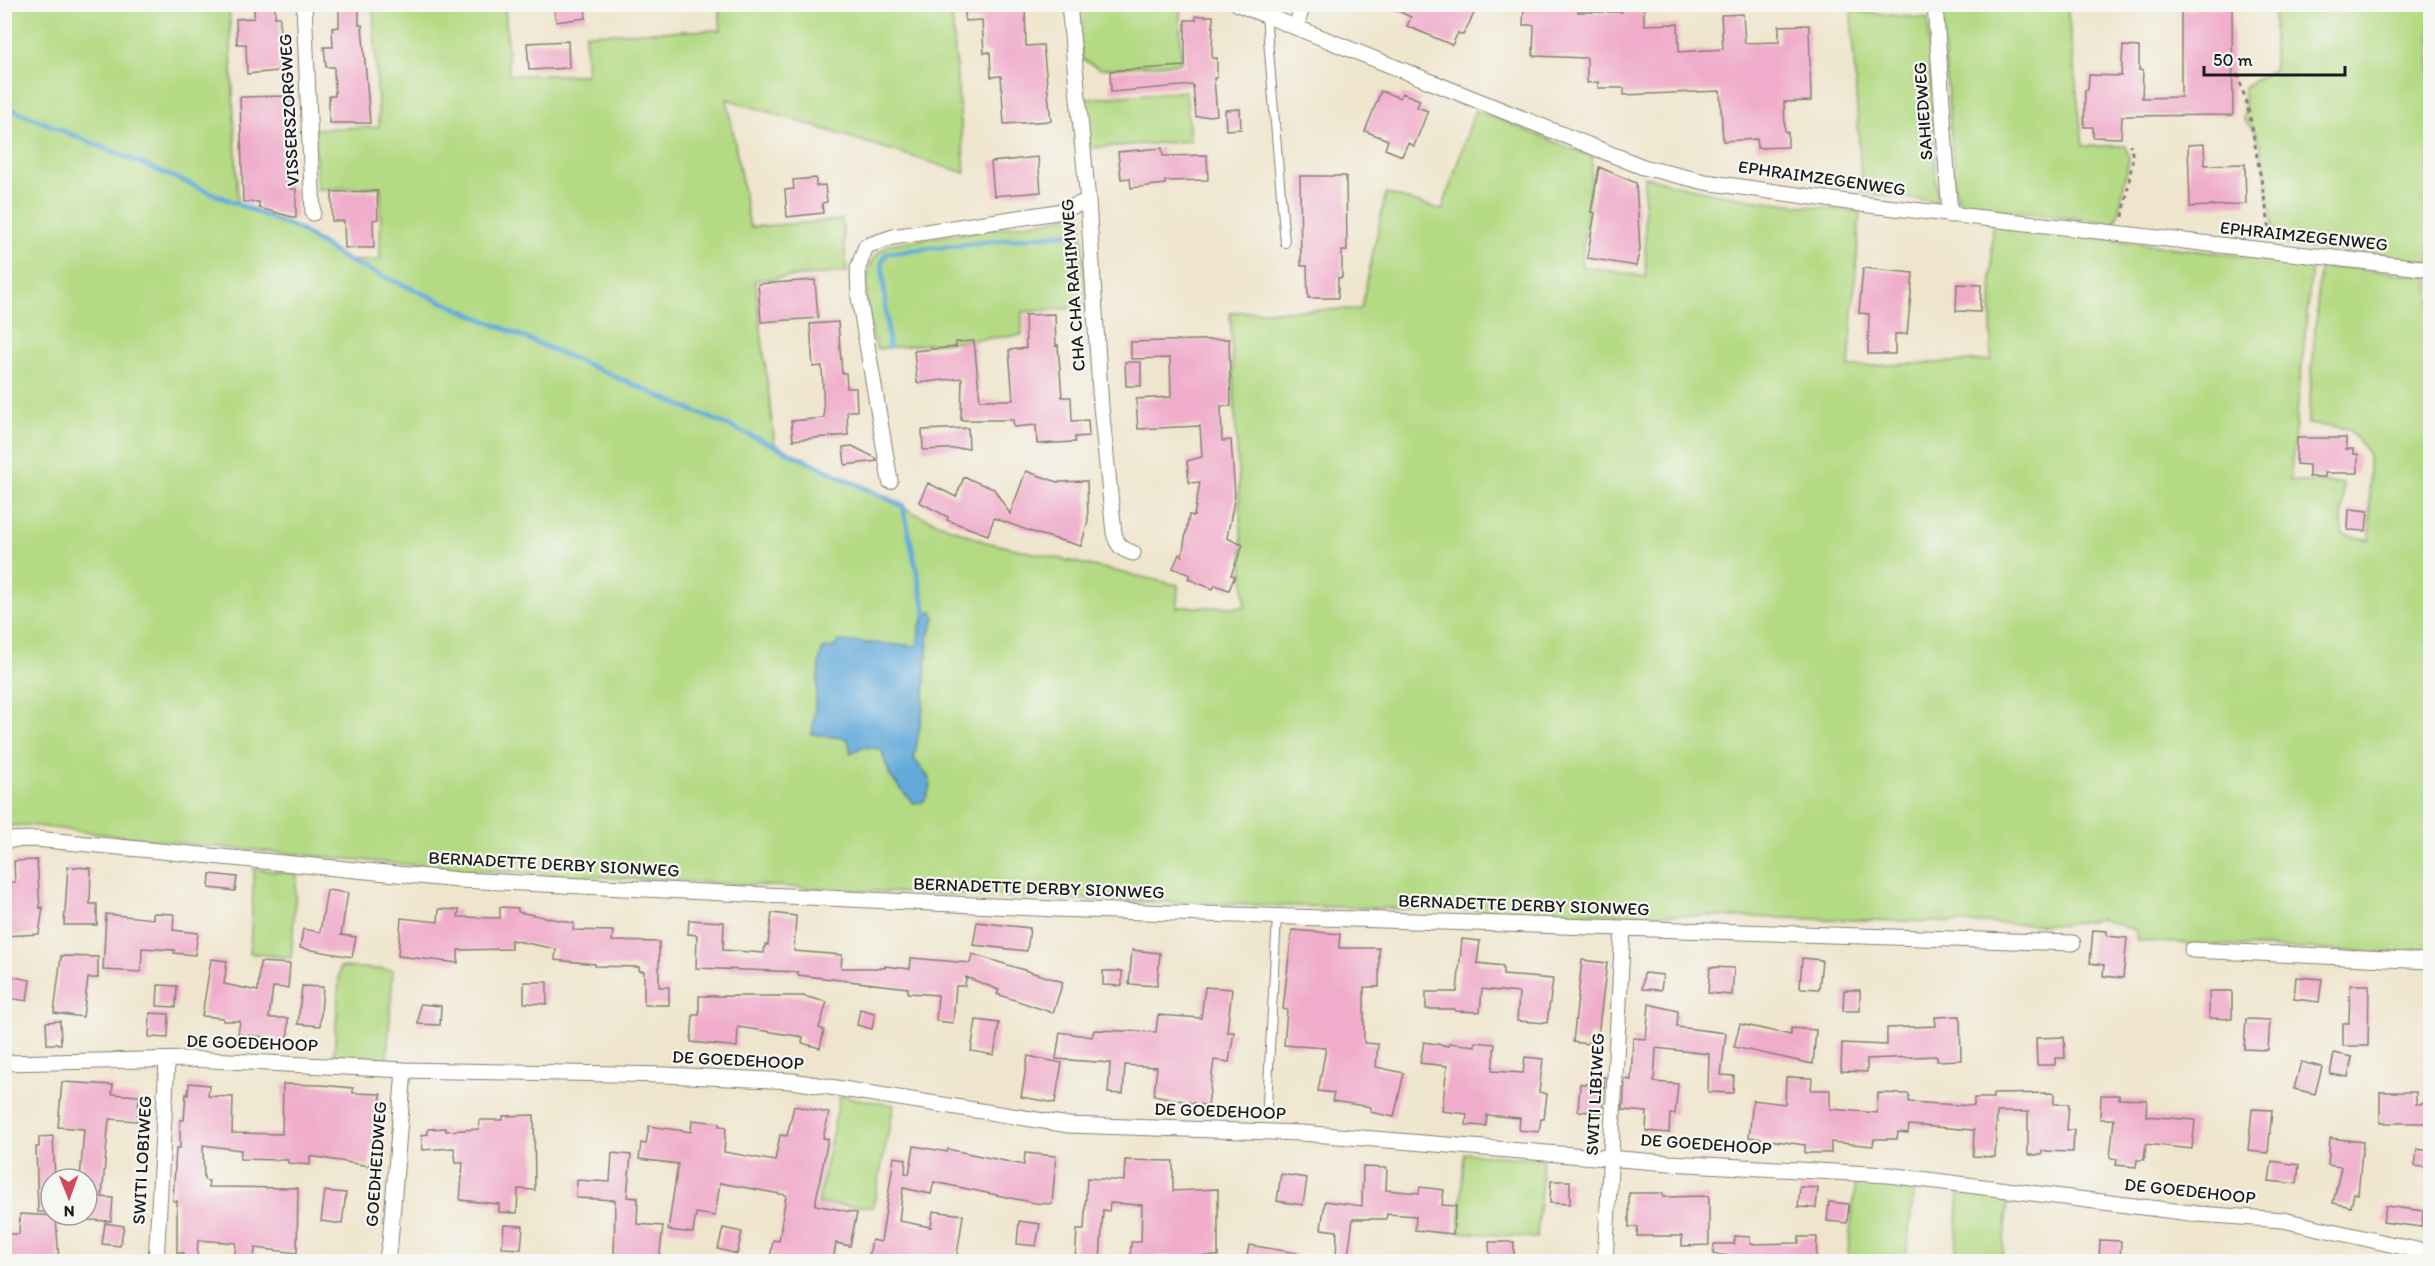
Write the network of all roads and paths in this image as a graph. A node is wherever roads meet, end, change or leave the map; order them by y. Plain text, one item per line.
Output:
1 (304, 4) edge
2 (1069, 4) edge
3 (1238, 4) edge
4 (1303, 4) edge
5 (1935, 4) edge
6 (1266, 15) junction
7 (1296, 27) junction
8 (2238, 74) dead end
9 (2130, 144) dead end
10 (1088, 201) junction
11 (313, 213) dead end
12 (1950, 214) junction
13 (2120, 234) junction
14 (1286, 243) dead end
15 (2274, 252) junction
16 (2430, 269) edge
17 (890, 481) dead end
18 (1133, 553) dead end
19 (4, 840) edge
20 (1277, 916) junction
21 (1623, 928) junction
22 (2073, 943) dead end
23 (2192, 950) dead end
24 (2430, 961) edge
25 (167, 1061) junction
26 (4, 1063) edge
27 (404, 1070) junction
28 (1267, 1105) dead end
29 (1611, 1157) junction
30 (2430, 1253) edge
31 (156, 1262) edge
32 (386, 1262) edge
33 (1605, 1262) edge

1 - 11 street, VISSERSZORGWEG
2 - 10 street, CHA CHA RAHIMWEG
3 - 6 street, EPHRAIMZEGENWEG
4 - 7 street
5 - 12 street, SAHIEDWEG
6 - 7 street, EPHRAIMZEGENWEG
6 - 14 lane
7 - 12 street, EPHRAIMZEGENWEG
8 - 15 path
9 - 13 path
10 - 17 street
10 - 18 street, CHA CHA RAHIMWEG
12 - 13 street, EPHRAIMZEGENWEG
13 - 15 street, EPHRAIMZEGENWEG
15 - 16 street, EPHRAIMZEGENWEG
19 - 20 street, BERNADETTE DERBY SIONWEG
20 - 21 street, BERNADETTE DERBY SIONWEG
20 - 28 lane
21 - 22 street, BERNADETTE DERBY SIONWEG
21 - 29 street, SWITI LIBIWEG
23 - 24 street
25 - 26 street, DE GOEDEHOOP
25 - 27 street, DE GOEDEHOOP
25 - 31 street, SWITI LOBIWEG
27 - 29 street, DE GOEDEHOOP
27 - 32 street, GOEDHEIDWEG
29 - 30 street, DE GOEDEHOOP
29 - 33 street, SWITI LIBIWEG

